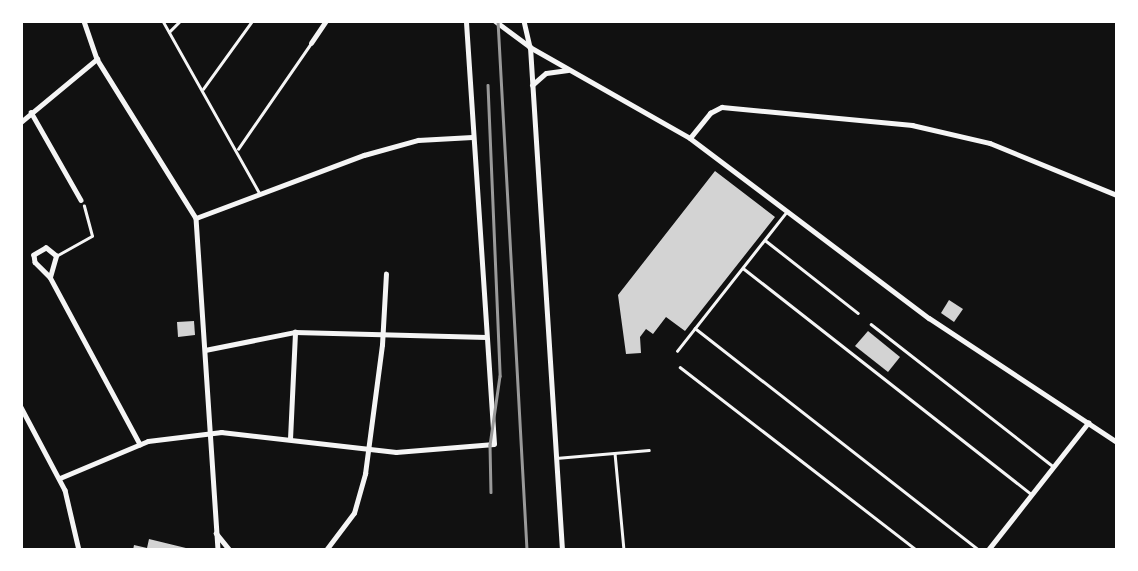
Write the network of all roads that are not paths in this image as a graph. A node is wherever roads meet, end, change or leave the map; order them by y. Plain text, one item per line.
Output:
1 (84, 21) edge
2 (163, 21) edge
3 (180, 21) edge
4 (252, 21) edge
5 (326, 21) edge
6 (466, 21) edge
7 (495, 21) edge
8 (524, 21) edge
9 (169, 32) junction
10 (311, 43) joint
11 (530, 47) junction
12 (97, 59) junction
13 (568, 70) junction
14 (530, 88) junction
15 (203, 90) junction
16 (31, 112) junction
17 (21, 122) edge
18 (472, 137) junction
19 (690, 138) junction
20 (238, 149) junction
21 (259, 192) junction
22 (1117, 195) edge
23 (81, 200) dead end
24 (84, 206) dead end
25 (787, 211) junction
26 (196, 218) junction
27 (765, 240) junction
28 (56, 256) junction
29 (743, 268) junction
30 (386, 274) dead end
31 (50, 277) junction
32 (858, 313) dead end
33 (872, 324) dead end
34 (695, 328) junction
35 (295, 332) junction
36 (383, 335) junction
37 (486, 337) junction
38 (205, 351) junction
39 (677, 351) dead end
40 (680, 368) dead end
41 (21, 407) edge
42 (1088, 423) junction
43 (210, 433) junction
44 (290, 439) junction
45 (1117, 443) edge
46 (140, 444) junction
47 (368, 449) junction
48 (649, 450) dead end
49 (615, 453) junction
50 (556, 458) junction
51 (1053, 467) junction
52 (60, 478) junction
53 (1031, 494) junction
54 (216, 533) junction
55 (79, 550) edge
56 (218, 550) edge
57 (230, 550) edge
58 (326, 550) edge
59 (562, 550) edge
60 (624, 550) edge
61 (917, 550) edge
62 (979, 550) edge
63 (988, 550) edge

1 - 12 street
2 - 9 lane
3 - 9 lane
4 - 15 lane
5 - 10 street
6 - 18 street
7 - 11 street
8 - 11 street
9 - 15 lane
10 - 20 lane
11 - 13 street
11 - 14 street
12 - 16 street
12 - 26 street
13 - 14 street
13 - 19 street
14 - 50 street
15 - 20 lane
16 - 17 street
16 - 23 street
18 - 21 street
18 - 37 street
19 - 22 street
19 - 25 street
20 - 21 lane
21 - 26 street
24 - 28 lane
25 - 27 lane
25 - 42 street
26 - 38 street
27 - 29 lane
27 - 32 lane
28 - 31 street
28 - 31 street
29 - 34 lane
29 - 53 lane
30 - 36 street
31 - 46 street
33 - 51 lane
34 - 39 lane
34 - 62 lane
35 - 36 street
35 - 38 street
35 - 44 street
36 - 37 street
36 - 47 street
37 - 47 street
38 - 43 street
40 - 61 lane
41 - 52 street
42 - 45 street
42 - 51 street
43 - 44 street
43 - 46 street
43 - 54 street
44 - 47 street
46 - 52 street
47 - 58 street
48 - 49 lane
49 - 50 lane
49 - 60 lane
50 - 59 street
51 - 53 street
52 - 55 street
53 - 63 street
54 - 56 street
54 - 57 street

